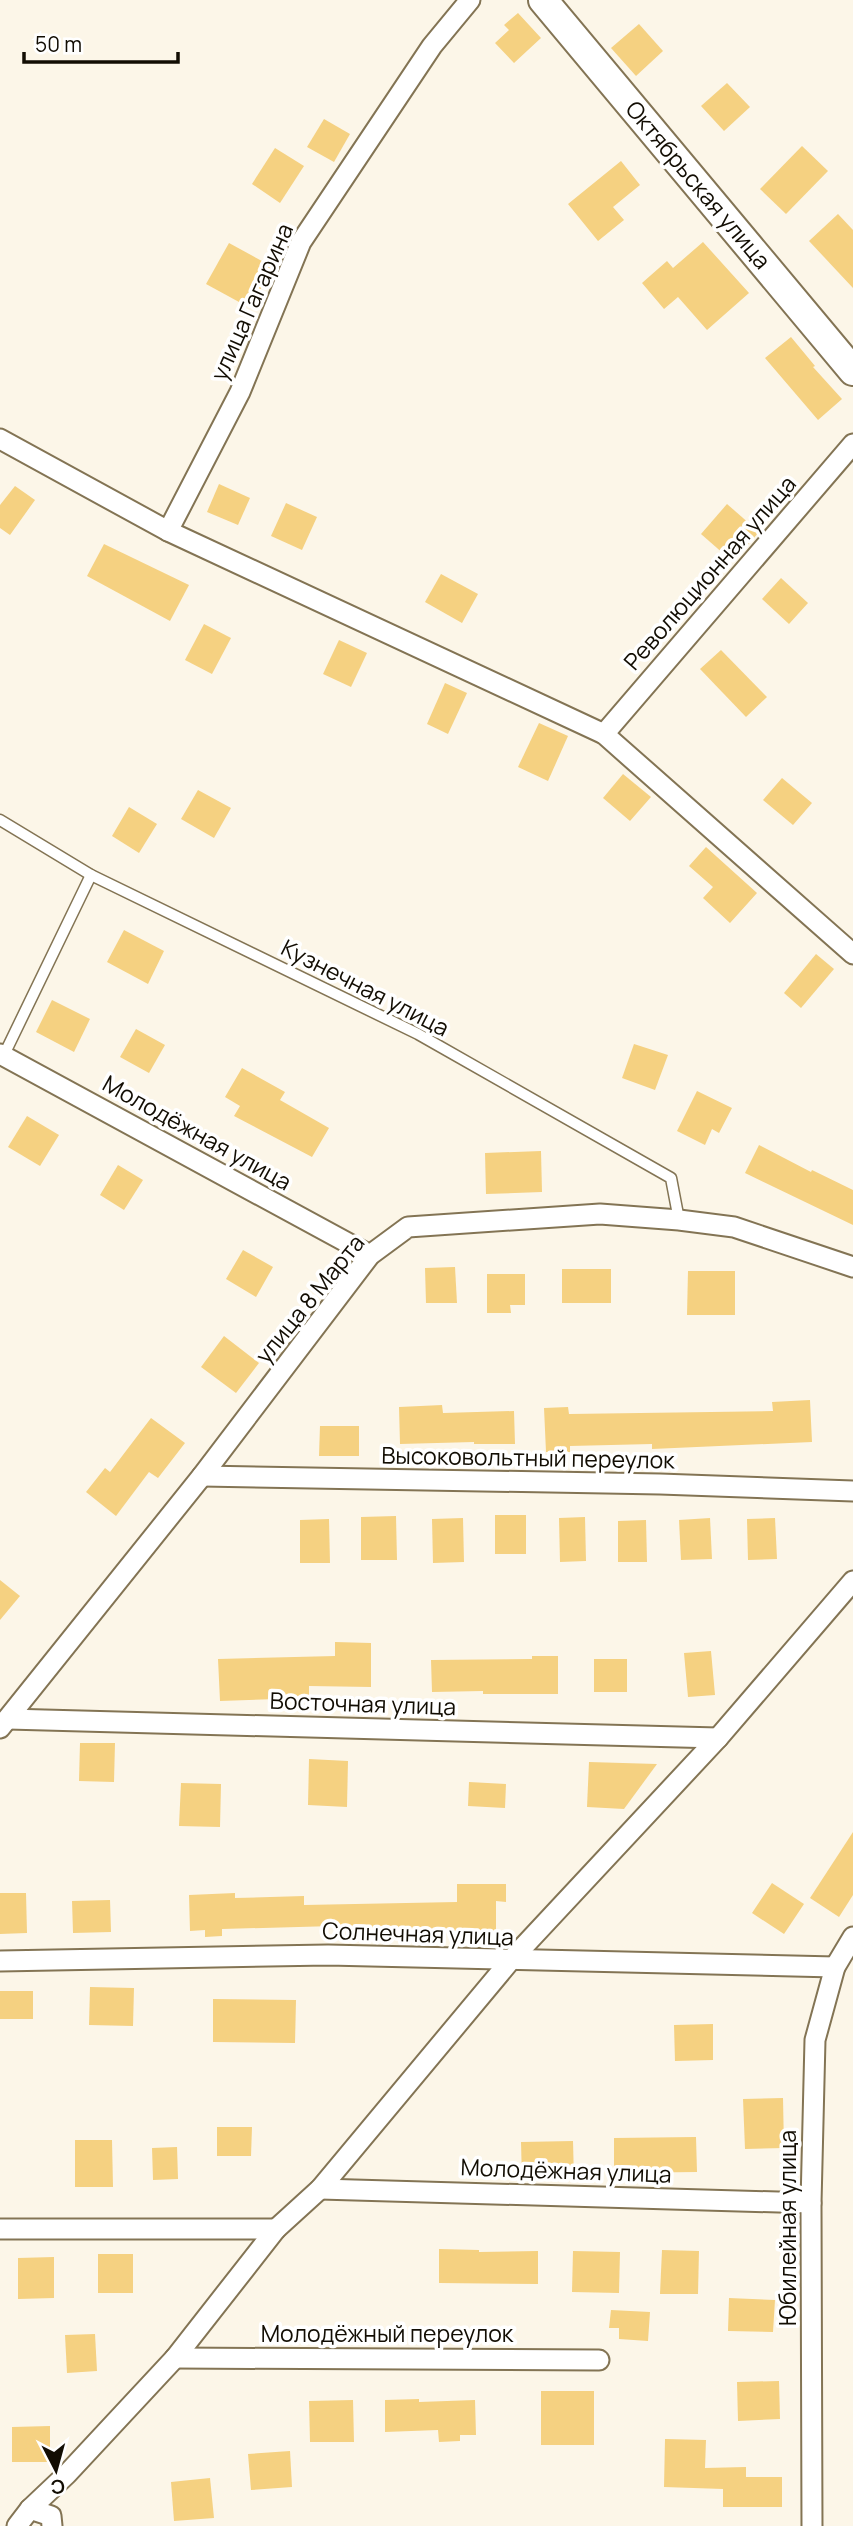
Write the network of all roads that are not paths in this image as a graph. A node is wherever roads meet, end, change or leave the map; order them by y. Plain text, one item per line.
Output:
1 (470, 0) edge
2 (543, 0) edge
3 (853, 371) edge
4 (0, 439) edge
5 (853, 444) edge
6 (168, 531) junction
7 (604, 734) junction
8 (0, 820) edge
9 (91, 876) junction
10 (853, 954) edge
11 (1, 1057) edge
12 (680, 1220) junction
13 (370, 1255) junction
14 (853, 1267) edge
15 (202, 1476) junction
16 (853, 1491) edge
17 (853, 1581) edge
18 (3, 1720) edge
19 (718, 1738) junction
20 (853, 1937) edge
21 (0, 1961) edge
22 (510, 1961) junction
23 (835, 1967) junction
24 (320, 2189) junction
25 (811, 2203) junction
26 (0, 2229) edge
27 (276, 2229) junction
28 (175, 2358) junction
29 (599, 2360) dead end
30 (30, 2509) junction
31 (17, 2526) edge
32 (52, 2526) edge
33 (812, 2526) edge

1 - 6 street, улица Гагарина
2 - 3 street, Октябрьская улица
4 - 6 street
5 - 7 street, Революционная улица
6 - 7 street
7 - 10 street
8 - 9 lane, Кузнечная улица
9 - 11 lane
9 - 12 lane, Кузнечная улица
11 - 13 street, Молодёжная улица
12 - 13 street, улица 8 Марта
12 - 14 street, улица 8 Марта
13 - 15 street, улица 8 Марта
15 - 16 street, Высоковольтный переулок
15 - 18 street, улица 8 Марта
17 - 19 street
18 - 19 street, Восточная улица
19 - 22 street
20 - 23 street, Юбилейная улица
21 - 22 street, Солнечная улица
22 - 23 street, Солнечная улица
22 - 24 street
23 - 25 street, Юбилейная улица
24 - 25 street, Молодёжная улица
24 - 27 street
25 - 33 street, Юбилейная улица
26 - 27 street
27 - 28 street
28 - 29 street, Молодёжный переулок
28 - 30 street
30 - 31 street
30 - 32 street

